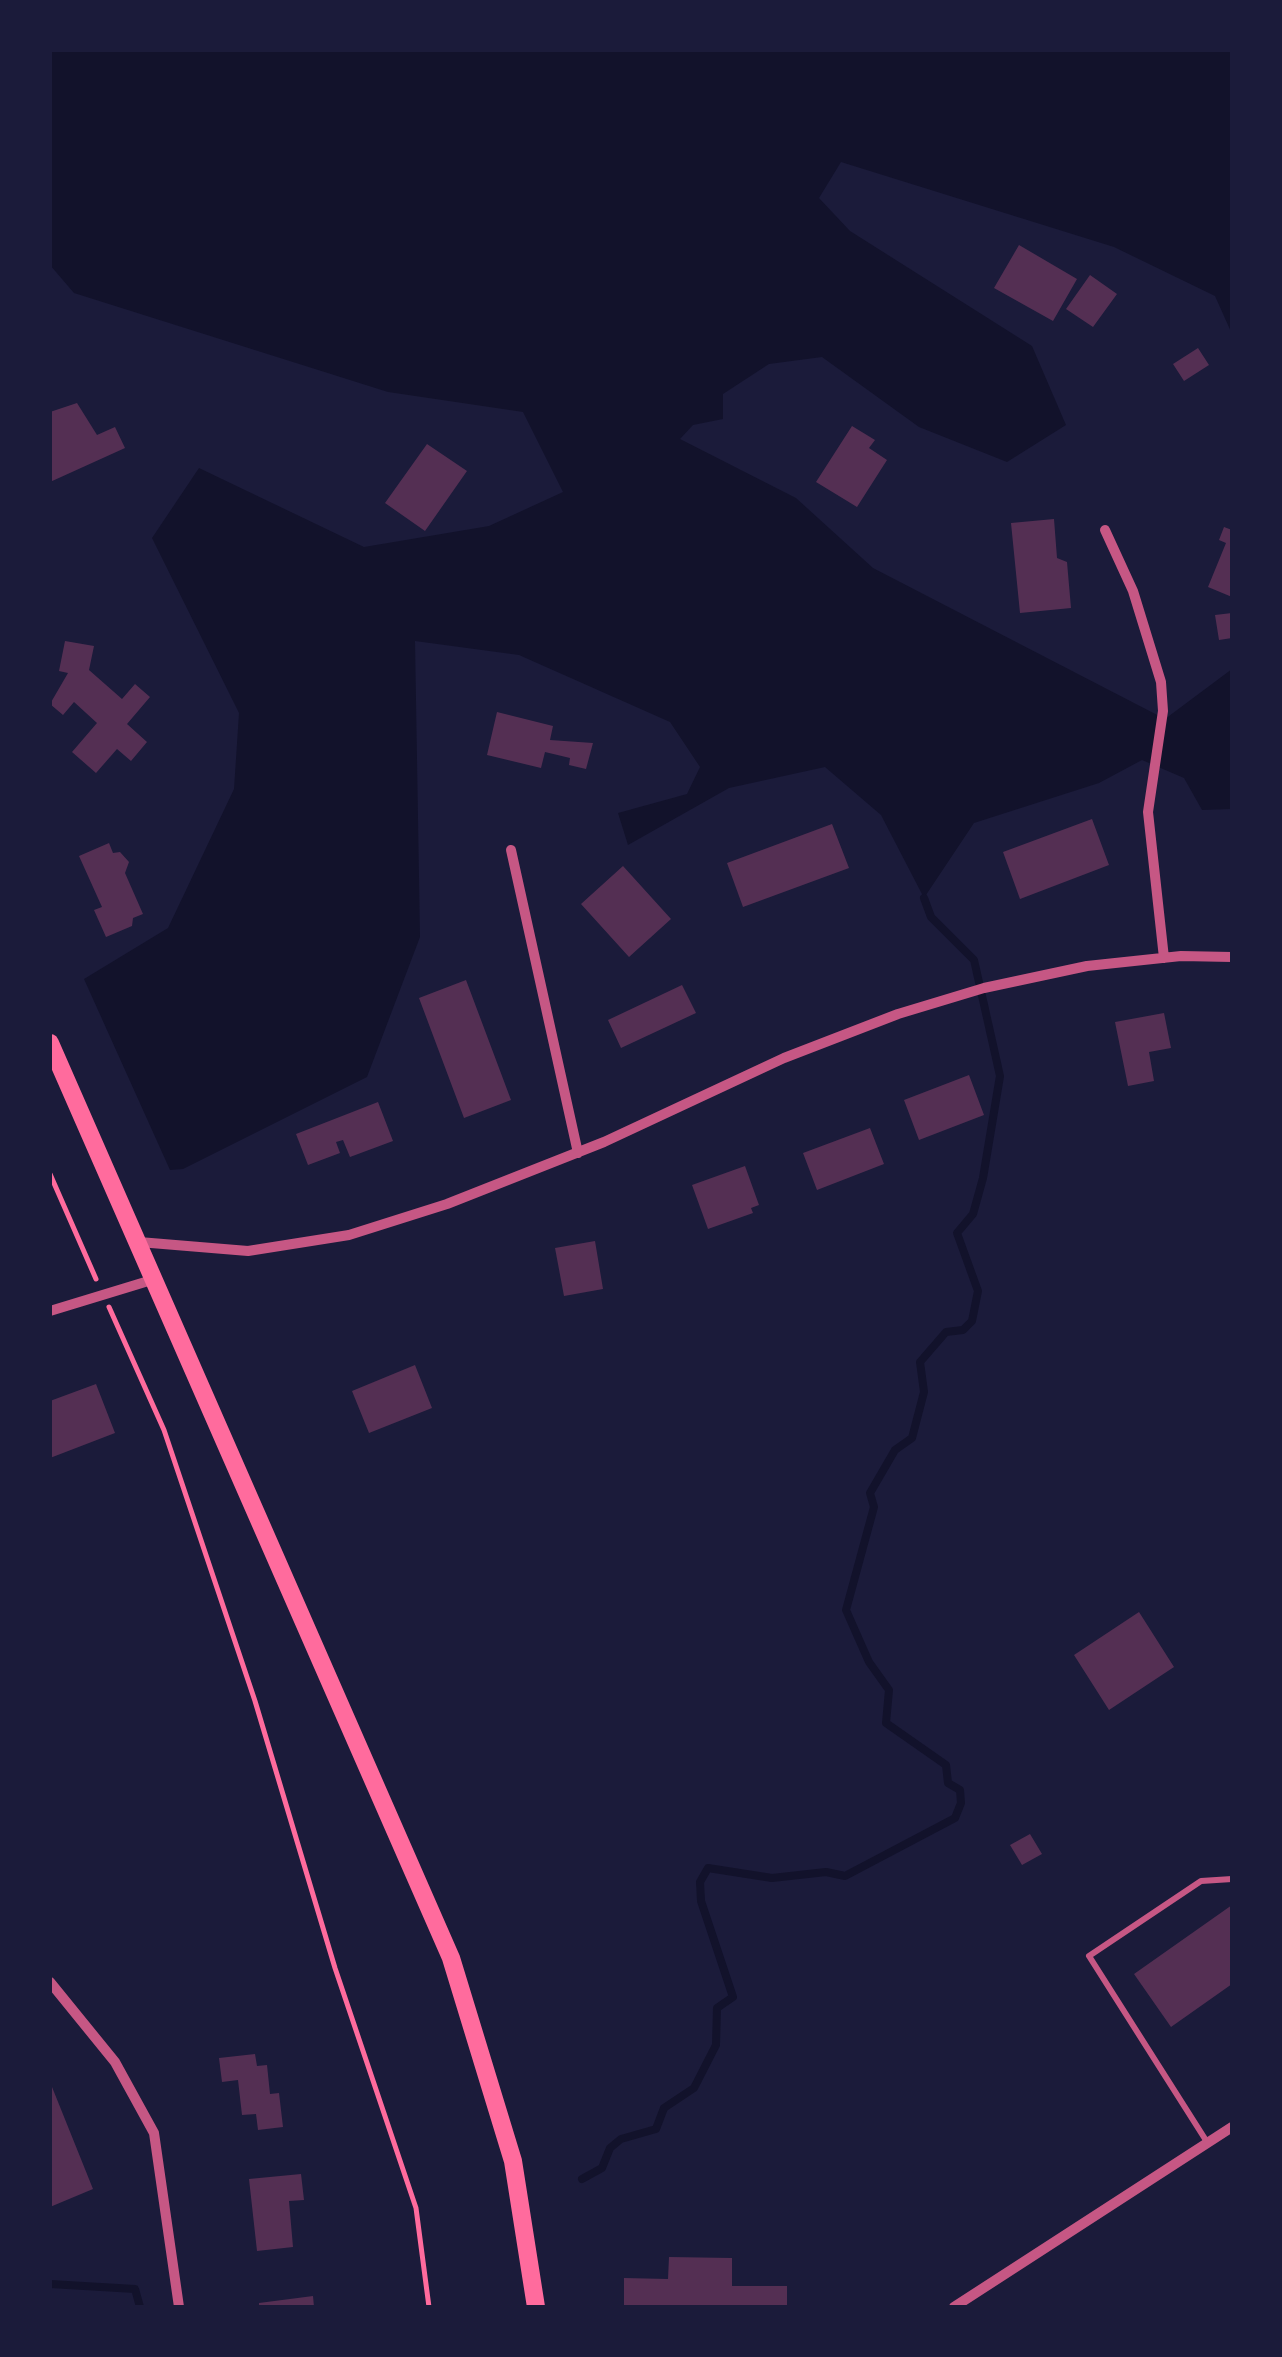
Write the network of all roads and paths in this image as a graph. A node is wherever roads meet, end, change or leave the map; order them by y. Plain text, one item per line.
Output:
1 (1105, 530) dead end
2 (512, 850) dead end
3 (1232, 957) edge
4 (1164, 958) junction
5 (50, 1042) edge
6 (578, 1152) junction
7 (50, 1174) edge
8 (139, 1242) junction
9 (156, 1279) junction
10 (104, 1295) junction
11 (50, 1312) edge
12 (1232, 1879) edge
13 (50, 1982) edge
14 (1232, 2127) edge
15 (1208, 2144) junction
16 (180, 2307) edge
17 (428, 2307) edge
18 (536, 2307) edge
19 (954, 2307) edge

1 - 4 street
2 - 6 street
3 - 4 street
4 - 6 street
5 - 8 main road
6 - 8 street
7 - 10 path
8 - 9 main road
9 - 10 street
9 - 18 main road
10 - 11 street
10 - 17 path
12 - 15 lane
13 - 16 street
14 - 15 street
15 - 19 street

